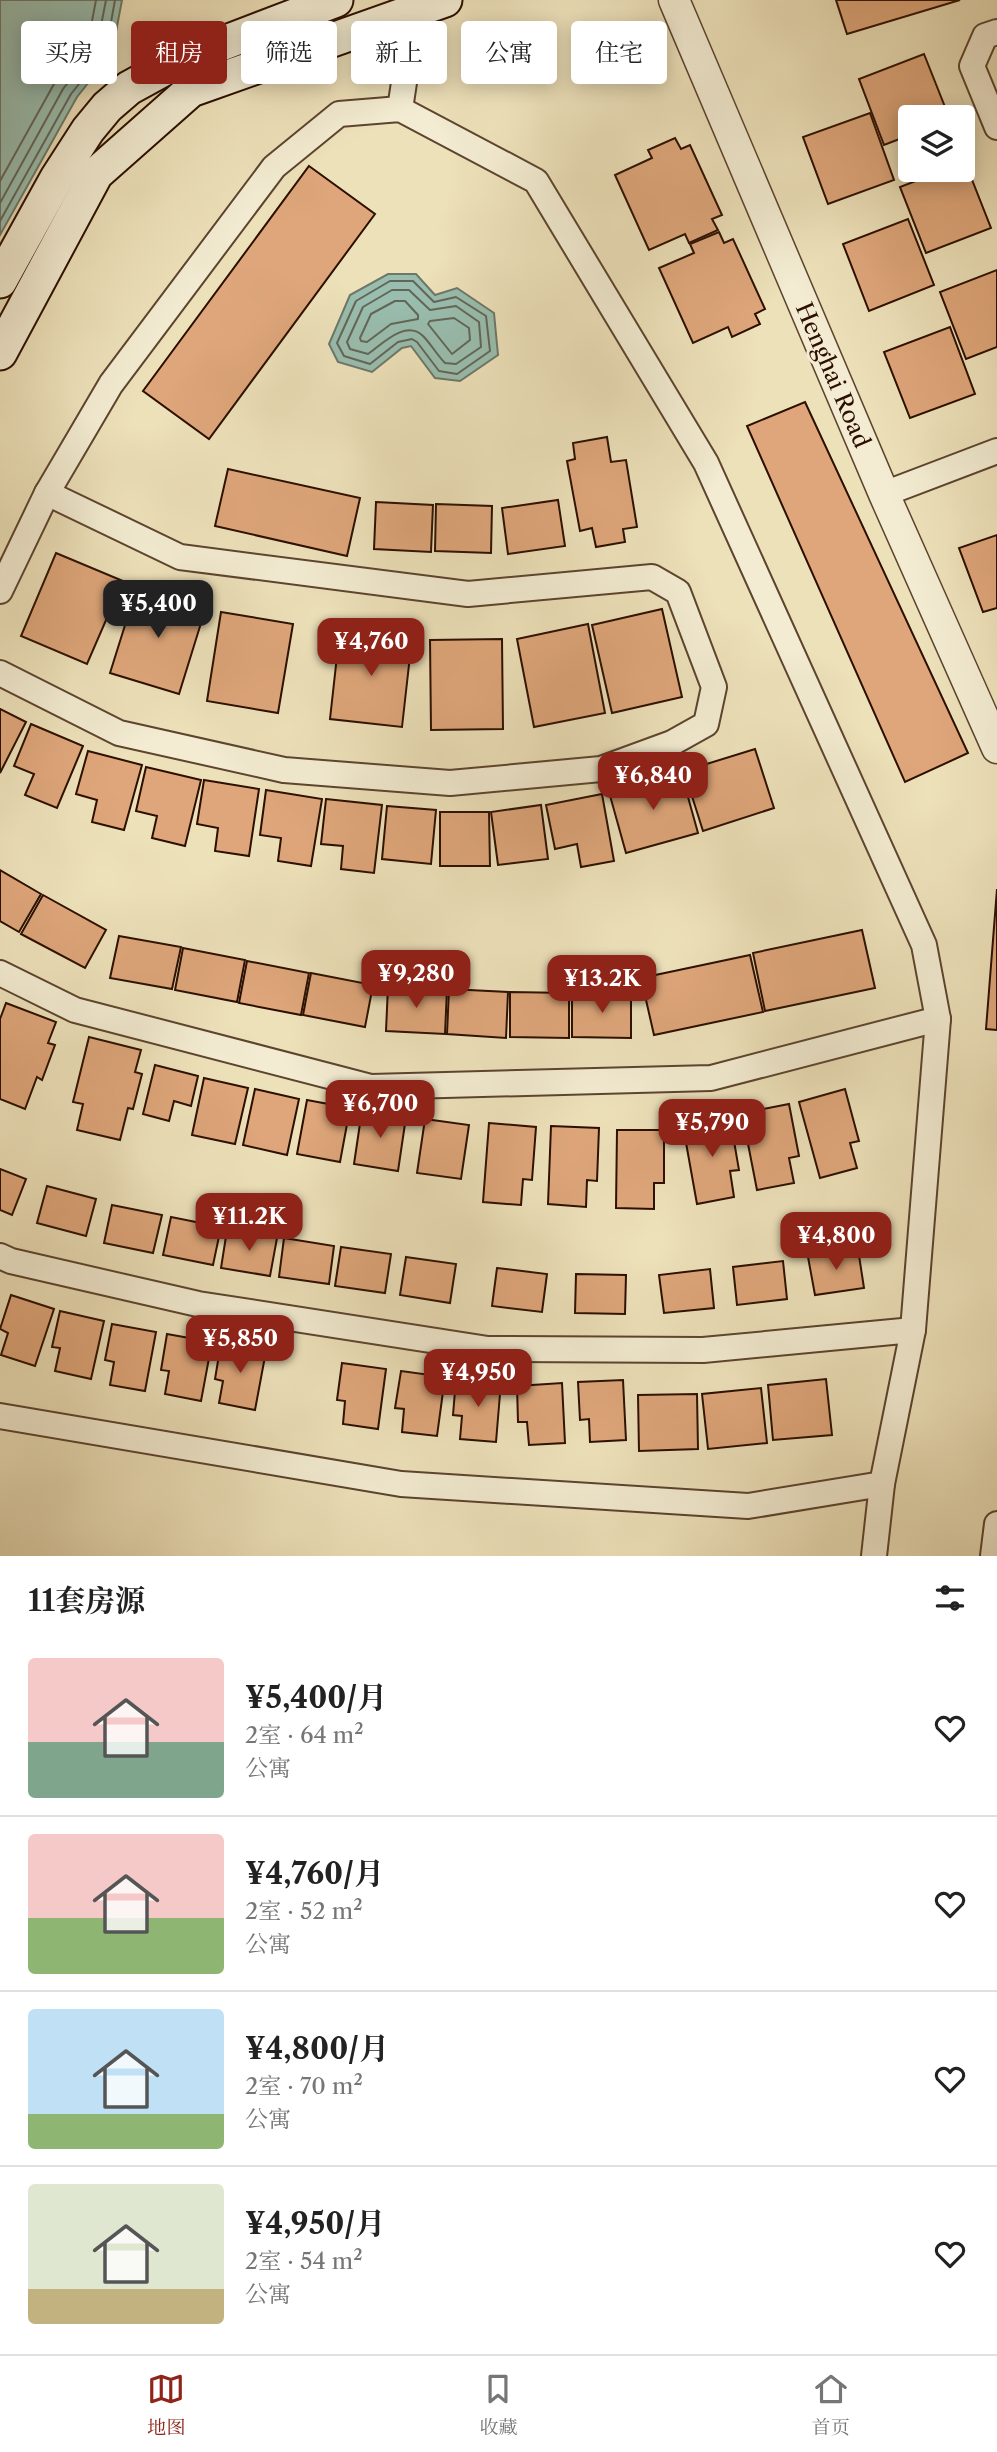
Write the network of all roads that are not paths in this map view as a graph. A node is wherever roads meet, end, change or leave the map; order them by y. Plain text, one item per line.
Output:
1 (336, 0) edge
2 (674, 0) edge
3 (430, 5) edge
4 (991, 34) edge
5 (400, 109) junction
6 (997, 127) edge
7 (0, 281) edge
8 (0, 353) edge
9 (997, 451) edge
10 (47, 493) junction
11 (884, 494) junction
12 (0, 591) edge
13 (0, 673) edge
14 (997, 748) edge
15 (0, 972) edge
16 (938, 1019) junction
17 (0, 1256) edge
18 (913, 1330) junction
19 (0, 1416) edge
20 (882, 1484) junction
21 (997, 1524) edge
22 (874, 1556) edge
23 (993, 1556) edge

1 - 7 main road
2 - 11 street, Henghai Road
3 - 5 street
3 - 8 main road
4 - 6 street
5 - 10 street
5 - 16 street
9 - 11 street
10 - 12 street
10 - 13 street
11 - 14 street, Henghai Road
15 - 16 street
16 - 18 street
17 - 18 street
18 - 20 street
19 - 20 street
20 - 22 street
21 - 23 street

